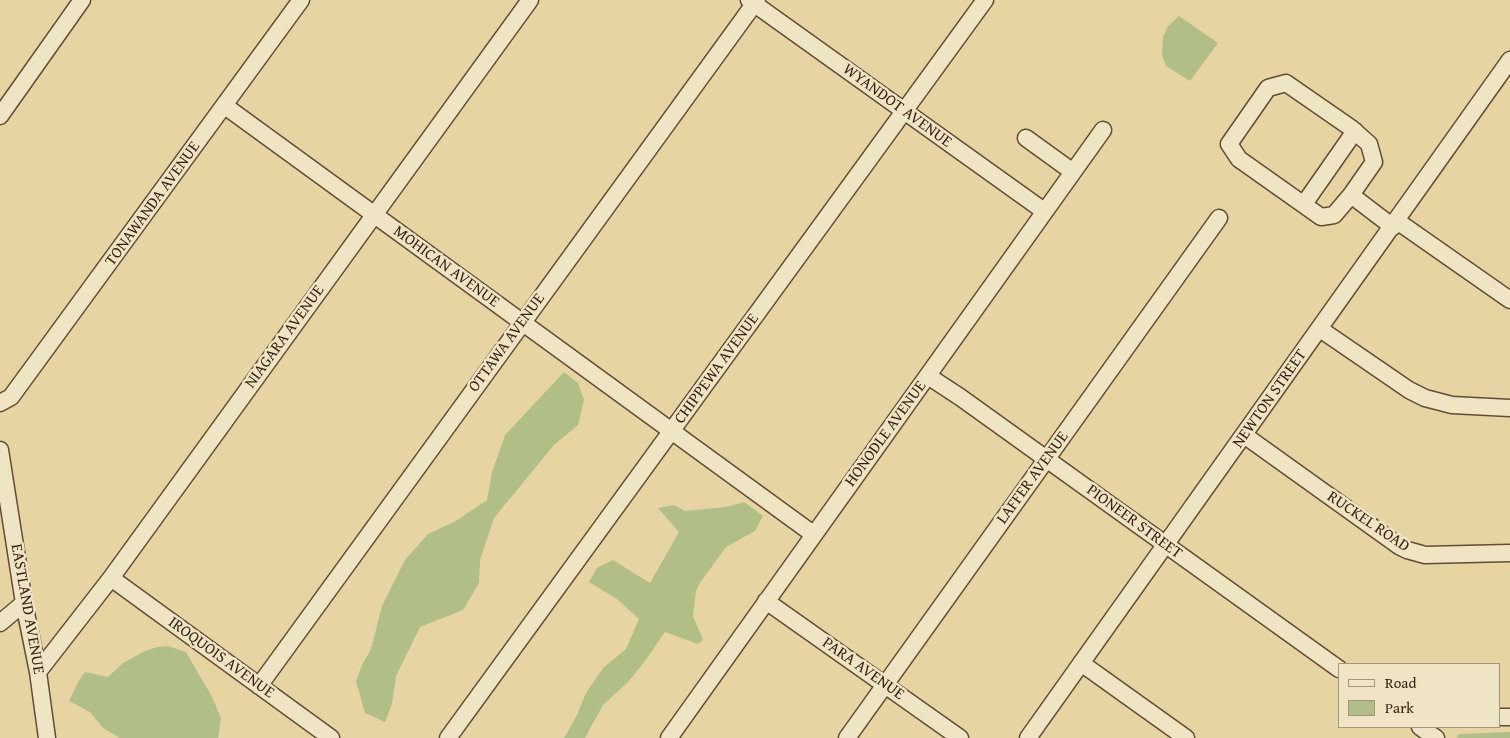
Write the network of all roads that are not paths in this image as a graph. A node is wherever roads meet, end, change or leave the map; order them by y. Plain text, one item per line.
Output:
1 (82, 0) edge
2 (301, 0) edge
3 (530, 0) edge
4 (985, 0) edge
5 (754, 1) edge
6 (1510, 60) edge
7 (224, 106) junction
8 (905, 111) junction
9 (0, 116) edge
10 (1104, 130) dead end
11 (1354, 131) junction
12 (1026, 138) dead end
13 (1073, 172) junction
14 (1351, 195) junction
15 (1304, 204) junction
16 (1044, 211) junction
17 (374, 214) junction
18 (1219, 218) dead end
19 (1395, 224) junction
20 (1510, 300) edge
21 (522, 322) junction
22 (1320, 329) junction
23 (928, 376) junction
24 (0, 403) edge
25 (1510, 408) edge
26 (672, 431) junction
27 (1244, 435) junction
28 (0, 450) edge
29 (1046, 460) junction
30 (814, 534) junction
31 (1166, 546) junction
32 (1510, 553) edge
33 (111, 578) junction
34 (766, 601) junction
35 (24, 603) junction
36 (0, 623) edge
37 (1081, 663) junction
38 (1338, 668) edge
39 (38, 672) junction
40 (886, 684) junction
41 (259, 686) junction
42 (1421, 728) edge
43 (47, 738) edge
44 (331, 738) edge
45 (448, 738) edge
46 (669, 738) edge
47 (847, 738) edge
48 (960, 738) edge
49 (1028, 738) edge
50 (1186, 738) edge
51 (1436, 738) edge

1 - 9 street
2 - 7 street, TONAWANDA AVENUE
3 - 17 street, NIAGARA AVENUE
4 - 8 street, CHIPPEWA AVENUE
5 - 8 street, WYANDOT AVENUE
5 - 21 street, OTTAWA AVENUE
6 - 19 street, NEWTON STREET
7 - 17 street, MOHICAN AVENUE
7 - 24 street, TONAWANDA AVENUE
8 - 16 street, WYANDOT AVENUE
8 - 26 street, CHIPPEWA AVENUE
10 - 13 street, HONODLE AVENUE
11 - 14 street
11 - 15 street
11 - 15 street
12 - 13 street
13 - 16 street, HONODLE AVENUE
14 - 15 street
14 - 19 street
16 - 23 street, HONODLE AVENUE
17 - 21 street, MOHICAN AVENUE
17 - 33 street, NIAGARA AVENUE
18 - 29 street, LAFFER AVENUE
19 - 20 street
19 - 22 street, NEWTON STREET
21 - 26 street, MOHICAN AVENUE
21 - 41 street, OTTAWA AVENUE
22 - 25 street
22 - 27 street, NEWTON STREET
23 - 29 street, PIONEER STREET
23 - 30 street, HONODLE AVENUE
26 - 30 street, MOHICAN AVENUE
26 - 45 street, CHIPPEWA AVENUE
27 - 31 street, NEWTON STREET
27 - 32 street, RUCKEL ROAD
28 - 35 street, EASTLAND AVENUE
29 - 31 street, PIONEER STREET
29 - 40 street, LAFFER AVENUE
30 - 34 street, HONODLE AVENUE
31 - 37 street, NEWTON STREET
31 - 38 street, PIONEER STREET
33 - 39 street, NIAGARA AVENUE
33 - 41 street, IROQUOIS AVENUE
34 - 40 street, PARA AVENUE
34 - 46 street, HONODLE AVENUE
35 - 36 street
35 - 39 street, EASTLAND AVENUE
37 - 49 street, NEWTON STREET
37 - 50 street
39 - 43 street, EASTLAND AVENUE
40 - 47 street, LAFFER AVENUE
40 - 48 street, PARA AVENUE
41 - 44 street, IROQUOIS AVENUE
42 - 51 street

